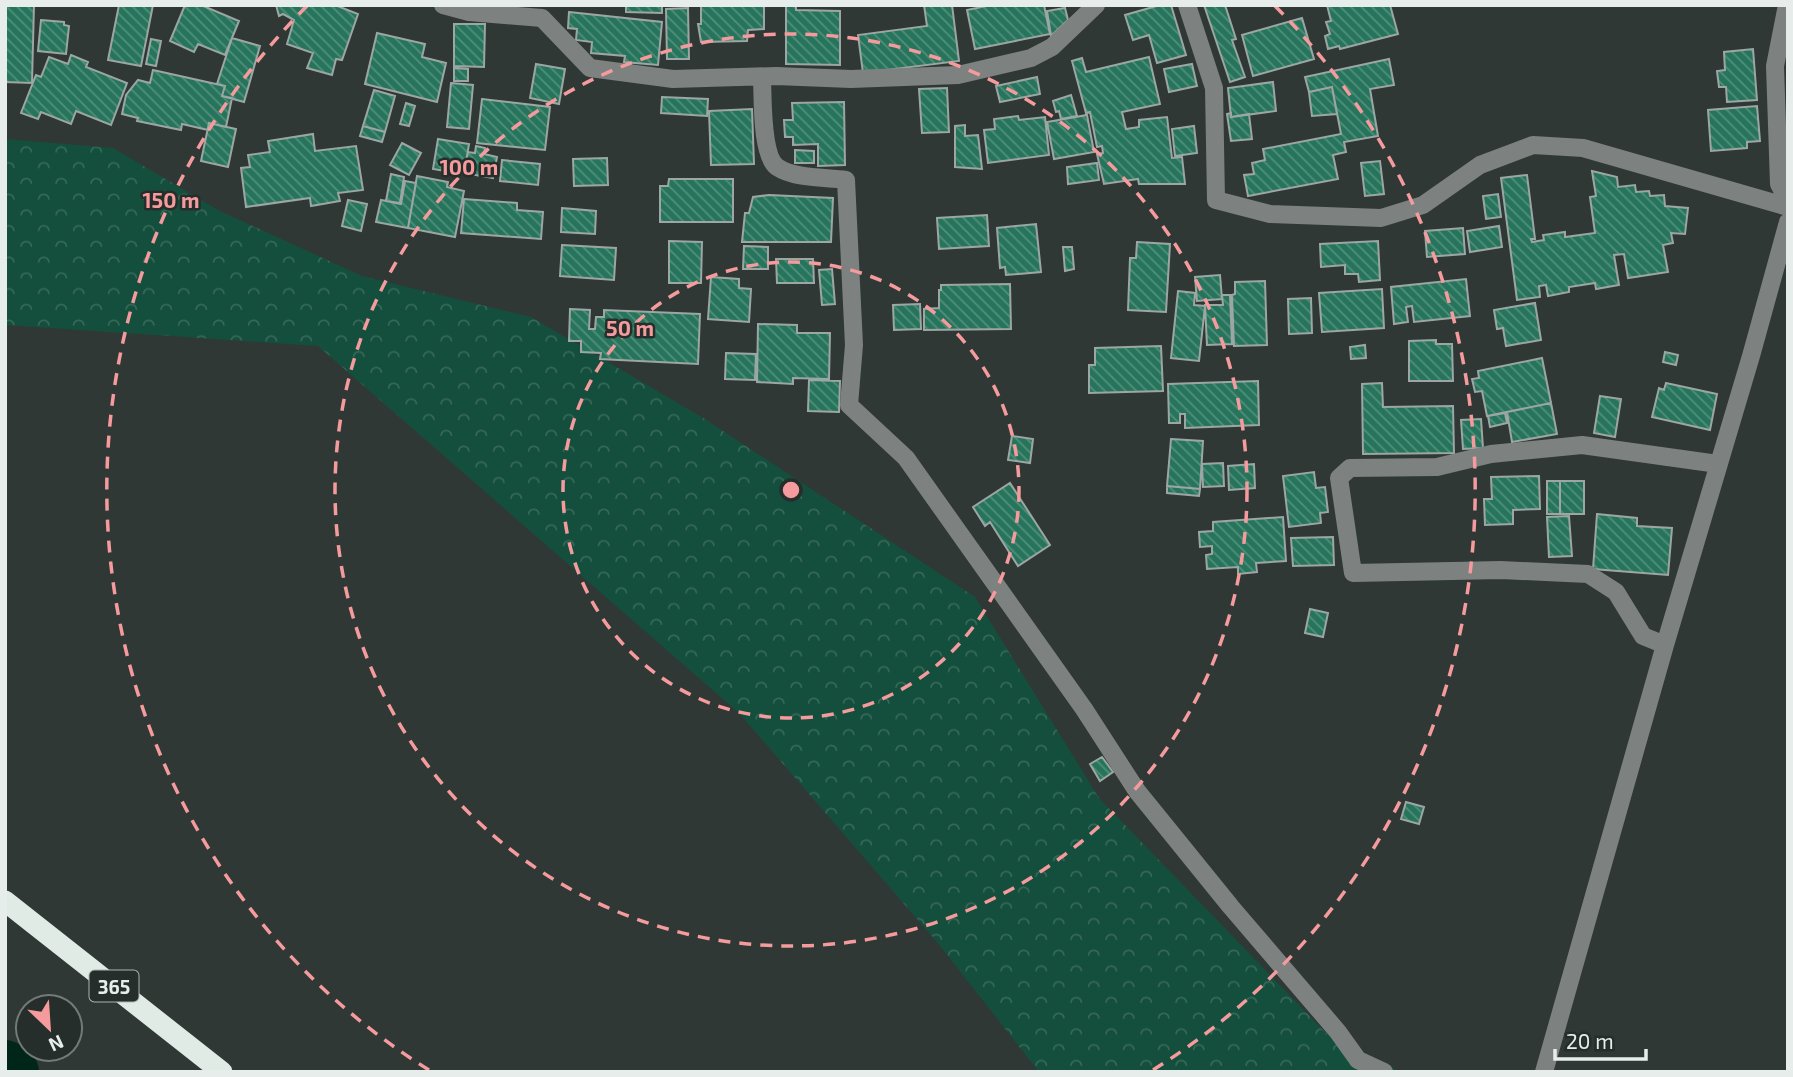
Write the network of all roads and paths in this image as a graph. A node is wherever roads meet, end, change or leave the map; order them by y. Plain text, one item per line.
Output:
1 (443, 5) edge
2 (1096, 5) edge
3 (1187, 5) edge
4 (1787, 5) edge
5 (543, 12) edge
6 (762, 78) junction
7 (1788, 201) edge
8 (1788, 207) edge
9 (1788, 222) edge
10 (1718, 464) junction
11 (1665, 645) junction
12 (5, 901) edge
13 (222, 1072) edge
14 (1384, 1072) edge
15 (1544, 1072) edge

1 - 5 street
2 - 6 street
3 - 8 street
4 - 7 street
5 - 6 street
6 - 14 street
9 - 10 street
10 - 11 street
10 - 11 street
11 - 15 street
12 - 13 highway, 365

